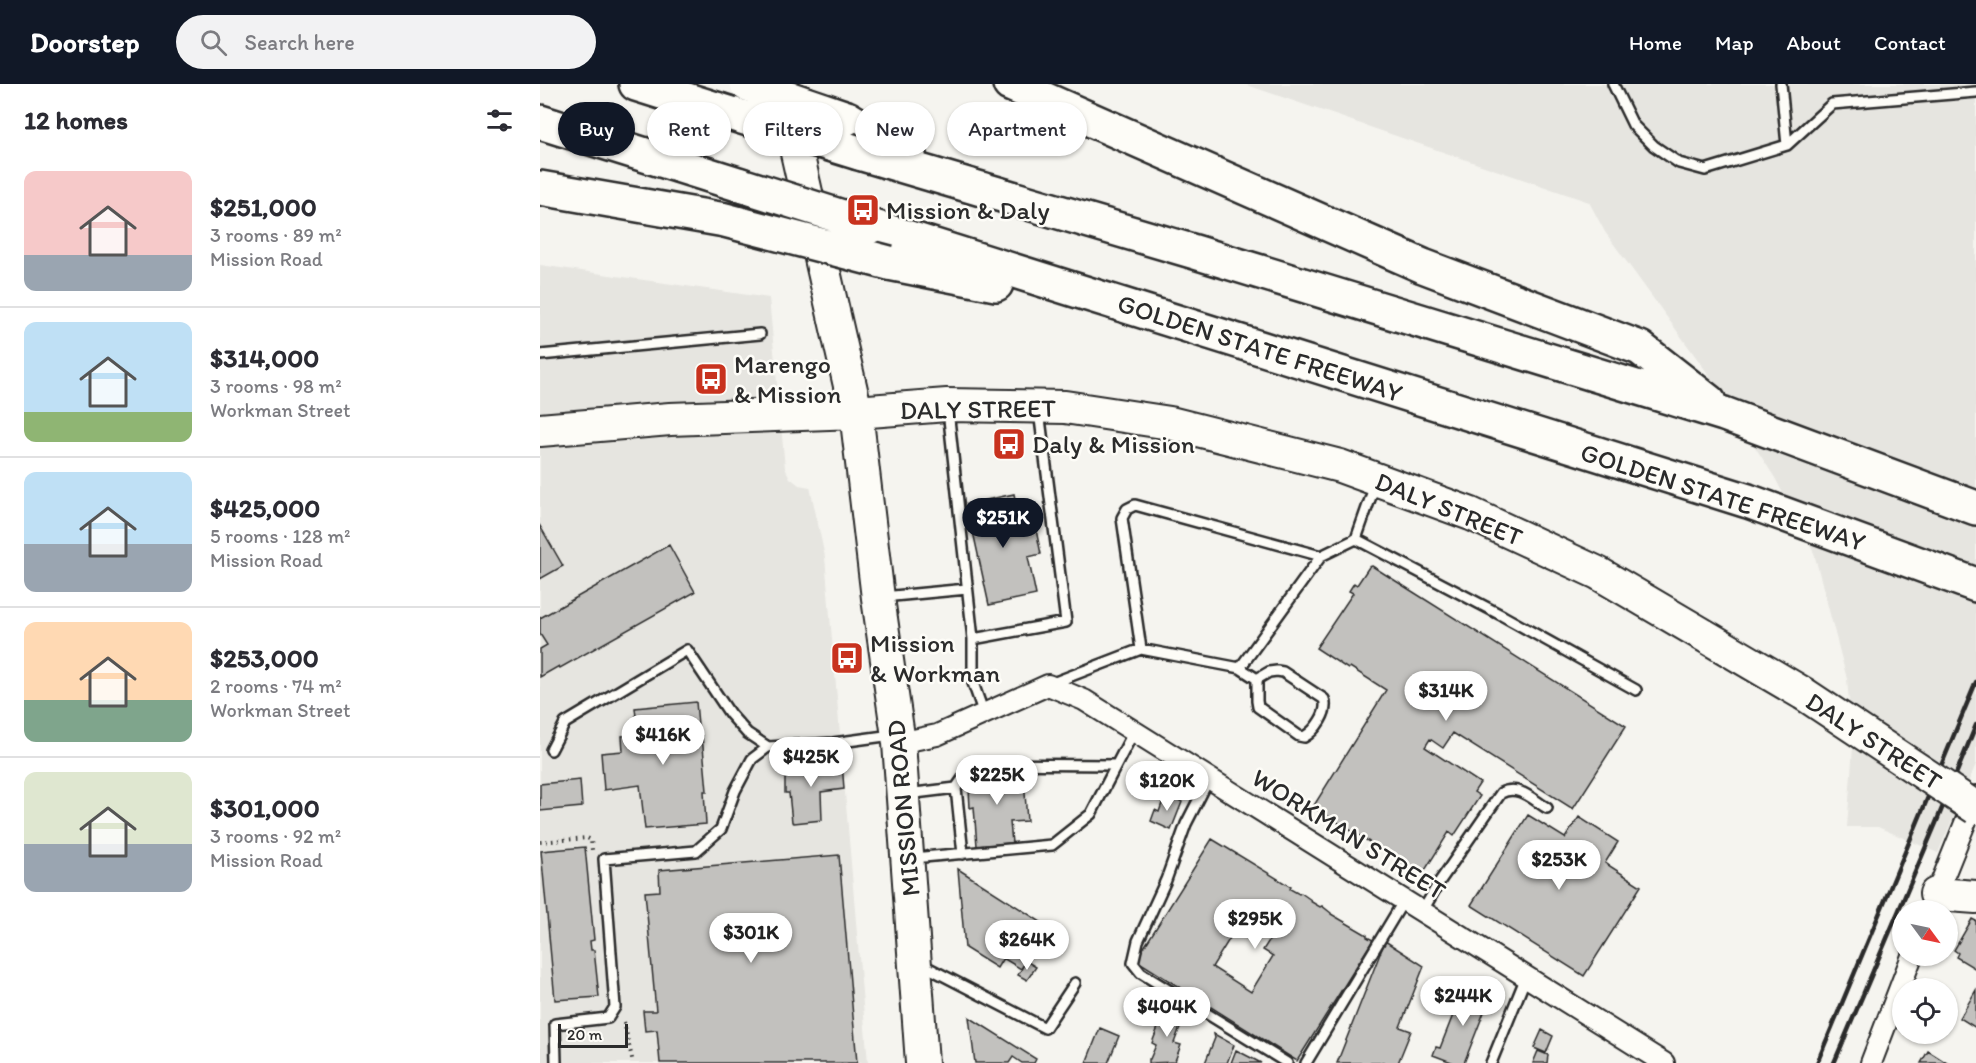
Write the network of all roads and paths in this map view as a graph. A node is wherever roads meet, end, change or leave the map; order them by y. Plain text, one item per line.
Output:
1 (636, 84) edge
2 (747, 84) edge
3 (781, 84) edge
4 (1010, 84) edge
5 (1613, 84) edge
6 (1781, 84) edge
7 (1976, 92) edge
8 (540, 122) edge
9 (1787, 146) junction
10 (949, 179) junction
11 (540, 188) edge
12 (1160, 316) junction
13 (760, 334) dead end
14 (540, 355) edge
15 (947, 405) junction
16 (1039, 407) junction
17 (856, 412) junction
18 (1724, 414) junction
19 (540, 430) edge
20 (1377, 480) junction
21 (1976, 508) edge
22 (1356, 539) junction
23 (1321, 556) junction
24 (1976, 585) edge
25 (967, 589) junction
26 (878, 598) junction
27 (973, 639) junction
28 (1141, 649) junction
29 (1240, 668) junction
30 (1257, 679) junction
31 (1048, 685) junction
32 (1636, 690) dead end
33 (984, 714) junction
34 (1134, 731) junction
35 (898, 739) junction
36 (768, 747) junction
37 (551, 750) dead end
38 (1116, 765) junction
39 (1209, 778) junction
40 (956, 788) junction
41 (903, 794) junction
42 (1976, 795) edge
43 (1976, 807) edge
44 (1547, 808) dead end
45 (963, 854) junction
46 (908, 859) junction
47 (1976, 897) edge
48 (1404, 900) junction
49 (1934, 900) edge
50 (1950, 900) edge
51 (1422, 912) junction
52 (916, 961) junction
53 (1908, 966) edge
54 (1527, 977) junction
55 (1075, 983) dead end
56 (623, 1019) dead end
57 (556, 1063) edge
58 (633, 1063) edge
59 (922, 1063) edge
60 (1287, 1063) edge
61 (1306, 1063) edge
62 (1491, 1063) edge
63 (1664, 1063) edge
64 (1870, 1063) edge

1 - 10 highway, bridge
2 - 10 highway, bridge
3 - 17 main road, MISSION ROAD
4 - 18 highway
5 - 9 lane
6 - 9 lane
7 - 9 lane
8 - 12 highway, GOLDEN STATE FREEWAY, bridge
10 - 18 highway
11 - 12 highway, bridge
12 - 24 highway, GOLDEN STATE FREEWAY
13 - 14 lane
15 - 16 main road, DALY STREET
15 - 17 main road, DALY STREET
15 - 25 lane
16 - 20 main road, DALY STREET
16 - 27 lane
17 - 19 main road, DALY STREET
17 - 26 main road, MISSION ROAD
18 - 21 highway
20 - 22 lane
20 - 43 main road, DALY STREET, bridge
22 - 23 lane
22 - 32 lane
23 - 28 lane
23 - 29 lane
25 - 26 lane
25 - 27 lane
26 - 35 main road, MISSION ROAD
27 - 33 lane
28 - 29 lane
28 - 31 lane
29 - 30 lane
30 - 30 lane
31 - 33 street
31 - 34 street, WORKMAN STREET
33 - 35 street
34 - 38 lane
34 - 39 street, WORKMAN STREET
35 - 36 lane
35 - 41 main road, MISSION ROAD
36 - 37 lane
36 - 57 lane
38 - 40 lane
38 - 45 lane
39 - 48 street, WORKMAN STREET
39 - 60 lane
40 - 41 lane
40 - 45 lane
41 - 46 main road, MISSION ROAD
42 - 49 street
44 - 51 lane
45 - 46 lane
46 - 52 main road, MISSION ROAD
47 - 50 main road
48 - 51 street, WORKMAN STREET
48 - 61 lane
51 - 54 street, WORKMAN STREET
52 - 55 lane
52 - 59 main road, MISSION ROAD
53 - 64 street
54 - 62 lane
54 - 63 street, WORKMAN STREET
56 - 58 path

